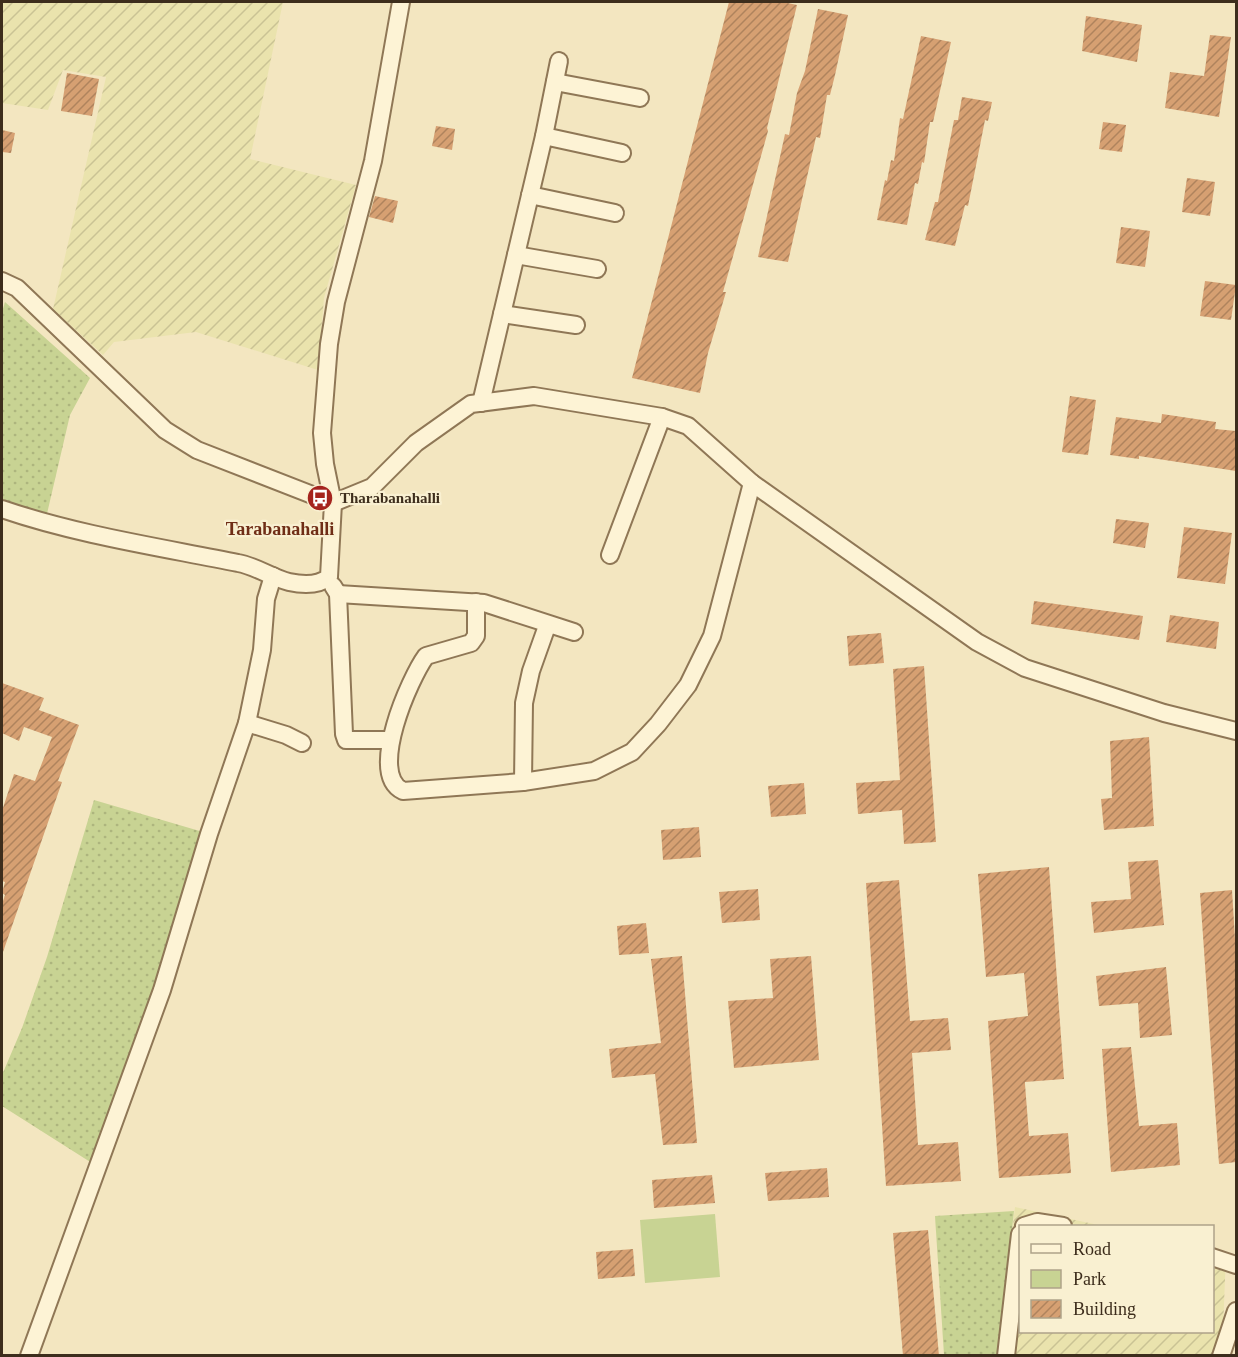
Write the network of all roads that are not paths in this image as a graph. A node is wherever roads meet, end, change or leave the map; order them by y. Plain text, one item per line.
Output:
1 (401, 2) edge
2 (559, 62) dead end
3 (555, 82) junction
4 (640, 98) dead end
5 (544, 136) junction
6 (622, 153) dead end
7 (530, 195) junction
8 (615, 213) dead end
9 (516, 255) junction
10 (597, 269) dead end
11 (2, 281) edge
12 (502, 314) junction
13 (576, 325) dead end
14 (481, 403) junction
15 (662, 417) junction
16 (752, 483) junction
17 (333, 504) junction
18 (2, 508) edge
19 (609, 555) dead end
20 (273, 576) junction
21 (329, 577) junction
22 (338, 594) junction
23 (476, 602) junction
24 (547, 626) junction
25 (574, 632) dead end
26 (248, 723) junction
27 (1236, 730) edge
28 (390, 740) junction
29 (302, 743) dead end
30 (523, 782) junction
31 (1029, 1225) edge
32 (1053, 1225) edge
33 (1019, 1243) edge
34 (1214, 1258) edge
35 (1236, 1265) edge
36 (1236, 1311) edge
37 (29, 1356) edge
38 (1006, 1356) edge
39 (1221, 1356) edge

1 - 17 street
2 - 3 street
3 - 4 street
3 - 5 street
5 - 6 street
5 - 7 street
7 - 8 street
7 - 9 street
9 - 10 street
9 - 12 street
11 - 17 street
12 - 13 street
12 - 14 street
14 - 15 street
14 - 17 street
15 - 16 street
15 - 19 street
16 - 27 street
16 - 30 street
17 - 21 street
18 - 20 street
20 - 21 street
20 - 26 street
21 - 22 street
22 - 23 street
22 - 28 street
23 - 24 street
23 - 28 street
24 - 25 street
24 - 30 street
26 - 29 street
26 - 37 street
28 - 30 street
31 - 32 street
33 - 38 street
34 - 35 street
36 - 39 street

